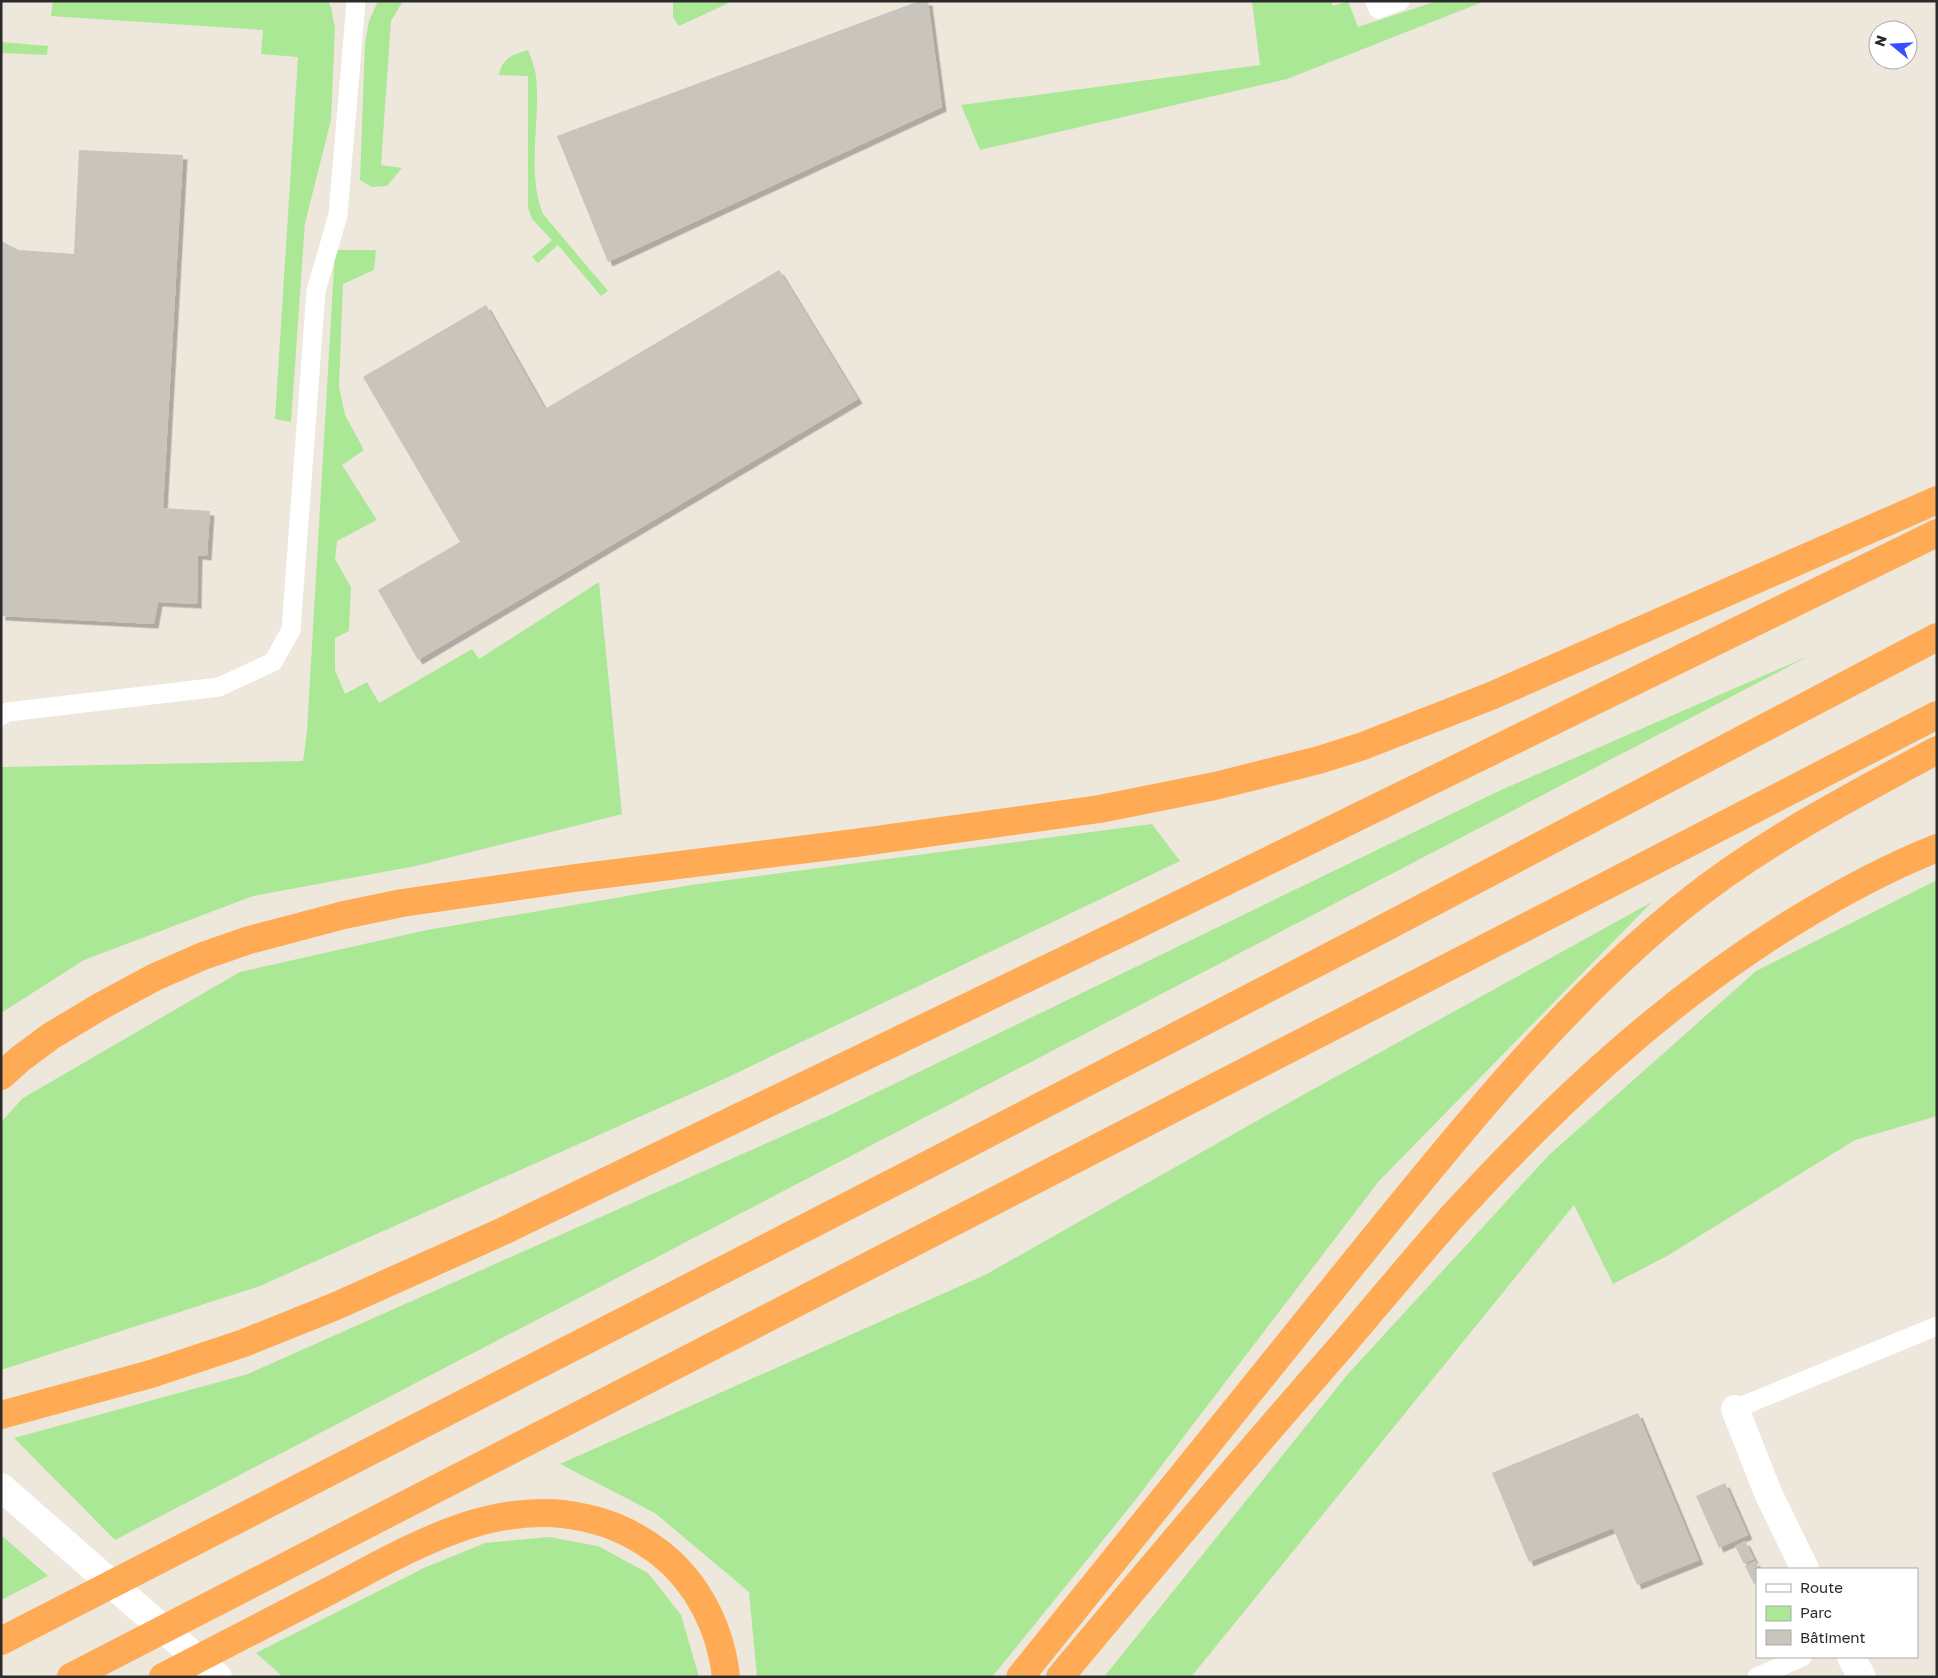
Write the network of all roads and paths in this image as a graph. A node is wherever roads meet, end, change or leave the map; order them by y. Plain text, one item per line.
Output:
1 (356, 1) edge
2 (1375, 1) edge
3 (1400, 1) edge
4 (1937, 500) edge
5 (1937, 532) edge
6 (1937, 636) edge
7 (1937, 715) edge
8 (1, 716) edge
9 (1937, 750) edge
10 (1937, 848) edge
11 (7, 1068) edge
12 (1937, 1326) edge
13 (1735, 1409) joint
14 (1, 1415) edge
15 (1, 1487) edge
16 (1805, 1568) edge
17 (1, 1640) edge
18 (1800, 1658) edge
19 (1852, 1658) edge
20 (71, 1677) edge
21 (163, 1677) edge
22 (218, 1677) edge
23 (726, 1677) edge
24 (1020, 1677) edge
25 (1060, 1677) edge
26 (1757, 1677) edge
27 (1862, 1677) edge

1 - 8 lane
2 - 3 lane
4 - 11 highway
5 - 14 highway
6 - 17 highway
7 - 20 highway
9 - 24 highway
10 - 25 highway
12 - 13 lane
13 - 16 main road
15 - 22 main road
18 - 26 lane
19 - 27 main road
21 - 23 highway

